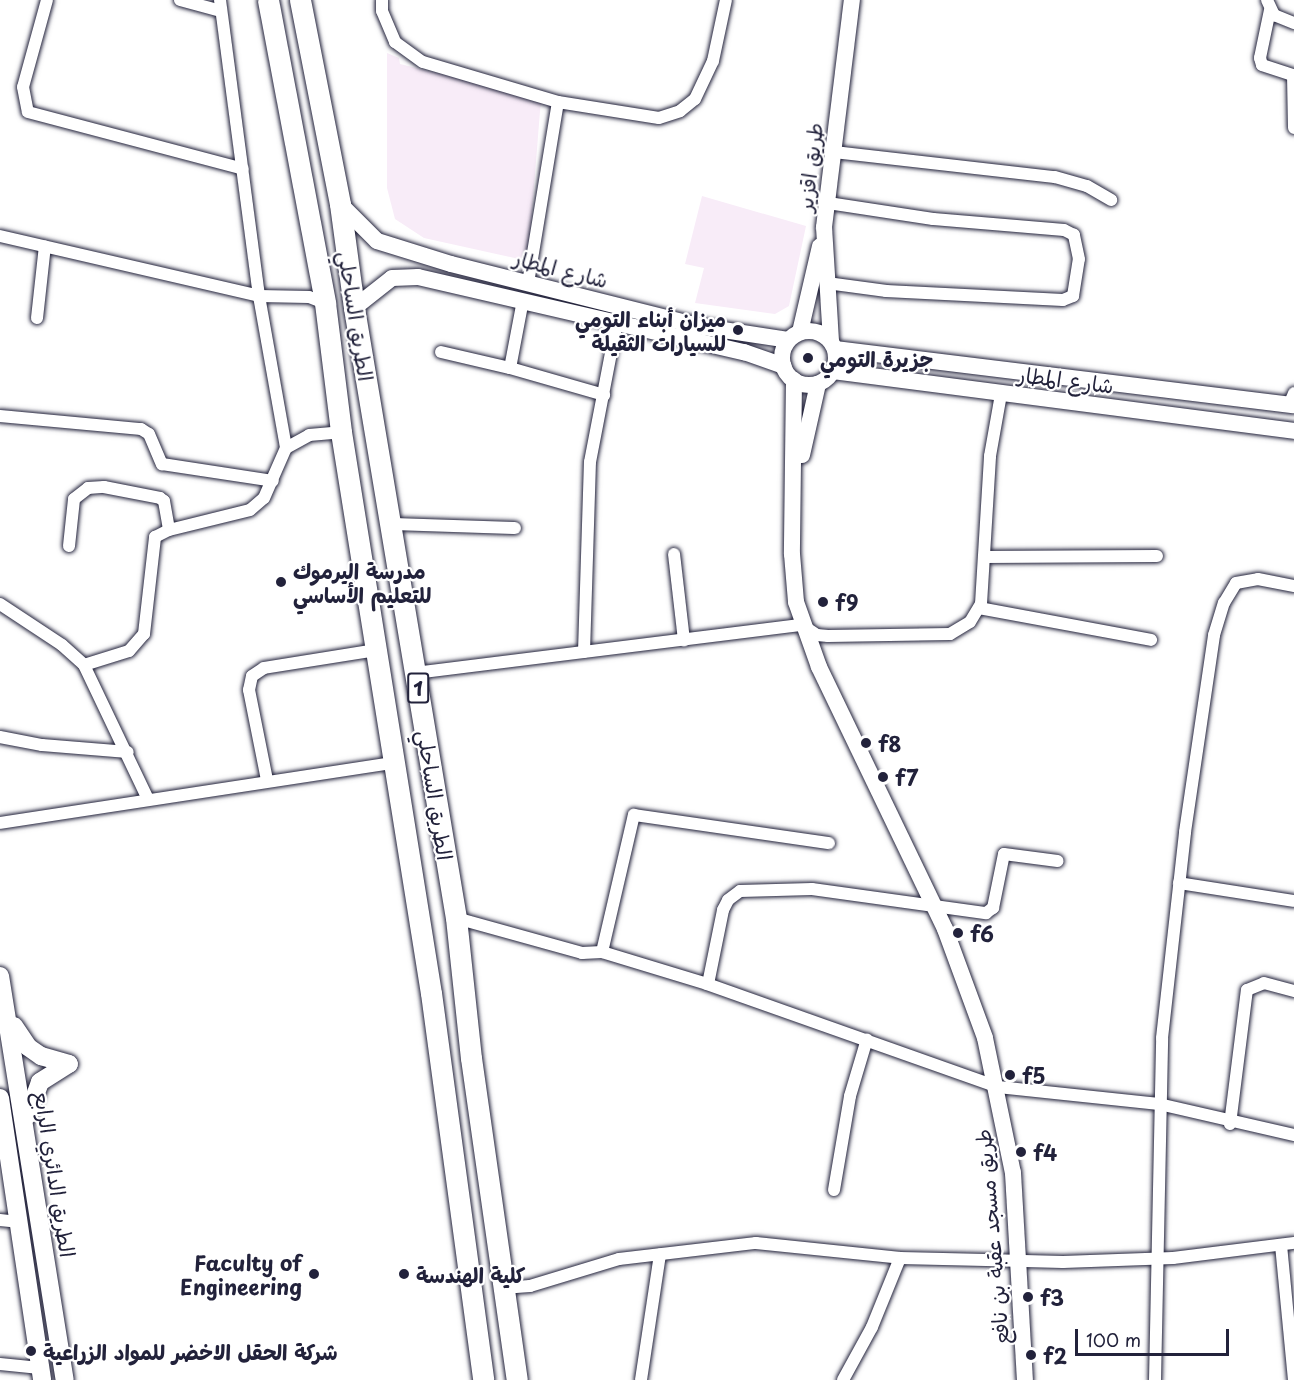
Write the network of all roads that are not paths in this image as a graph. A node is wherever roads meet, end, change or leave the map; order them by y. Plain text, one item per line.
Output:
1 (47, 0) edge
2 (180, 0) edge
3 (267, 0) edge
4 (300, 0) edge
5 (382, 0) edge
6 (726, 0) edge
7 (852, 0) edge
8 (1268, 5) edge
9 (220, 6) edge
10 (1294, 23) edge
11 (558, 102) junction
12 (1294, 128) edge
13 (834, 152) junction
14 (243, 169) junction
15 (1111, 200) dead end
16 (828, 203) junction
17 (340, 204) junction
18 (824, 227) junction
19 (0, 236) edge
20 (45, 246) junction
21 (451, 264) junction
22 (528, 283) junction
23 (827, 283) junction
24 (446, 284) junction
25 (259, 296) junction
26 (523, 300) junction
27 (325, 303) junction
28 (354, 308) junction
29 (37, 318) dead end
30 (617, 322) junction
31 (794, 336) junction
32 (833, 345) junction
33 (441, 352) dead end
34 (784, 366) junction
35 (510, 368) junction
36 (833, 371) junction
37 (794, 380) junction
38 (818, 384) junction
39 (1001, 394) junction
40 (604, 395) junction
41 (1292, 401) edge
42 (0, 416) edge
43 (1294, 430) edge
44 (341, 432) junction
45 (286, 448) junction
46 (273, 481) junction
47 (795, 485) junction
48 (392, 524) junction
49 (515, 528) dead end
50 (169, 530) junction
51 (69, 546) dead end
52 (674, 554) dead end
53 (1157, 556) dead end
54 (984, 557) junction
55 (1294, 586) edge
56 (0, 604) edge
57 (979, 608) junction
58 (802, 625) junction
59 (684, 640) junction
60 (1151, 640) dead end
61 (377, 650) junction
62 (584, 651) junction
63 (84, 665) junction
64 (415, 673) junction
65 (0, 737) edge
66 (128, 752) junction
67 (393, 763) junction
68 (267, 780) junction
69 (148, 799) junction
70 (0, 823) edge
71 (829, 843) dead end
72 (1058, 861) dead end
73 (1179, 883) junction
74 (1294, 901) edge
75 (934, 904) junction
76 (456, 918) junction
77 (602, 952) junction
78 (0, 976) edge
79 (708, 984) junction
80 (462, 990) junction
81 (1294, 991) edge
82 (431, 993) junction
83 (9, 1016) junction
84 (867, 1039) junction
85 (438, 1059) junction
86 (471, 1059) junction
87 (998, 1087) junction
88 (0, 1098) edge
89 (1159, 1104) junction
90 (1230, 1124) junction
91 (27, 1125) junction
92 (1294, 1135) edge
93 (3, 1143) edge
94 (834, 1190) dead end
95 (9, 1221) edge
96 (1294, 1243) edge
97 (1281, 1245) junction
98 (660, 1254) junction
99 (900, 1258) junction
100 (1019, 1259) junction
101 (1157, 1259) junction
102 (501, 1288) junction
103 (1292, 1362) edge
104 (0, 1364) edge
105 (41, 1374) edge
106 (65, 1380) edge
107 (483, 1380) edge
108 (517, 1380) edge
109 (641, 1380) edge
110 (843, 1380) edge
111 (1025, 1380) edge
112 (1155, 1380) edge
113 (1294, 1380) edge

1 - 14 street
2 - 9 street
3 - 27 highway, الطريق الساحلي
4 - 17 highway, الطريق الساحلي / 1
5 - 11 street
6 - 11 street
7 - 13 street, طريق اقزير
8 - 10 street
8 - 12 street
9 - 14 street
11 - 22 street
13 - 15 street
13 - 16 street, طريق اقزير
14 - 25 street
16 - 18 street, طريق اقزير
16 - 23 street
17 - 21 street, شارع المطار
17 - 28 highway, الطريق الساحلي / 1
18 - 23 street, طريق اقزير
18 - 31 street
19 - 20 street
20 - 25 street
20 - 29 street
21 - 22 street, شارع المطار
21 - 24 street
22 - 31 street, شارع المطار
23 - 32 street, طريق اقزير
24 - 26 street, شارع المطار
24 - 28 street, شارع المطار
25 - 27 street
25 - 45 street
26 - 30 street, شارع المطار
26 - 35 street
27 - 44 highway, الطريق الساحلي
28 - 48 highway, الطريق الساحلي / 1
30 - 34 street, شارع المطار
30 - 40 street
31 - 32 street
31 - 34 street
32 - 36 street
32 - 41 street, شارع المطار
33 - 35 street
34 - 37 street
35 - 40 street
36 - 38 street
36 - 39 street, شارع المطار
37 - 38 street
37 - 47 street, طريق مسجد عقبة بن نافع
38 - 47 street, طريق مسجد عقبة بن نافع
39 - 43 street, شارع المطار
39 - 54 street
40 - 62 street
42 - 46 street
44 - 45 street
44 - 61 highway, الطريق الساحلي
45 - 46 street
46 - 50 street
47 - 58 street, طريق مسجد عقبة بن نافع
48 - 49 street
48 - 64 highway, الطريق الساحلي / 1
50 - 51 street
50 - 63 street
52 - 59 street
53 - 54 street
54 - 57 street
55 - 73 street
56 - 63 street
57 - 58 street
57 - 60 street
58 - 59 street
58 - 75 street, طريق مسجد عقبة بن نافع
59 - 62 street
61 - 67 highway, الطريق الساحلي
61 - 68 street
62 - 64 street
63 - 66 street
64 - 76 highway, الطريق الساحلي / 1
65 - 66 street
66 - 69 street
67 - 68 street
67 - 82 highway, الطريق الساحلي
68 - 69 street
69 - 70 street
71 - 77 street
72 - 75 street
73 - 74 street
73 - 89 street
75 - 79 street
75 - 87 street, طريق مسجد عقبة بن نافع
76 - 77 street
76 - 80 highway, الطريق الساحلي / 1
77 - 79 street
78 - 83 main road, الطريق الدائري الرابع
79 - 84 street
80 - 82 highway
80 - 86 highway, الطريق الساحلي / 1
81 - 90 street
82 - 85 highway, الطريق الساحلي
83 - 91 main road, الطريق الدائري الرابع
83 - 91 main road
84 - 87 street
84 - 94 street
85 - 86 highway
85 - 107 highway, الطريق الساحلي
86 - 102 highway, الطريق الساحلي / 1
87 - 89 street
87 - 100 street, طريق مسجد عقبة بن نافع
88 - 93 main road, الطريق الدائري الرابع
89 - 90 street
89 - 101 street
90 - 92 street
91 - 106 main road, الطريق الدائري الرابع
93 - 95 main road, الطريق الدائري الرابع
95 - 105 main road, الطريق الدائري الرابع
96 - 97 street
97 - 101 street
97 - 103 street
98 - 99 street
98 - 102 street
98 - 109 street
99 - 100 street
99 - 110 street
100 - 101 street
100 - 111 street, طريق مسجد عقبة بن نافع
101 - 112 street
102 - 108 highway, الطريق الساحلي / 1
103 - 113 street
104 - 105 street

